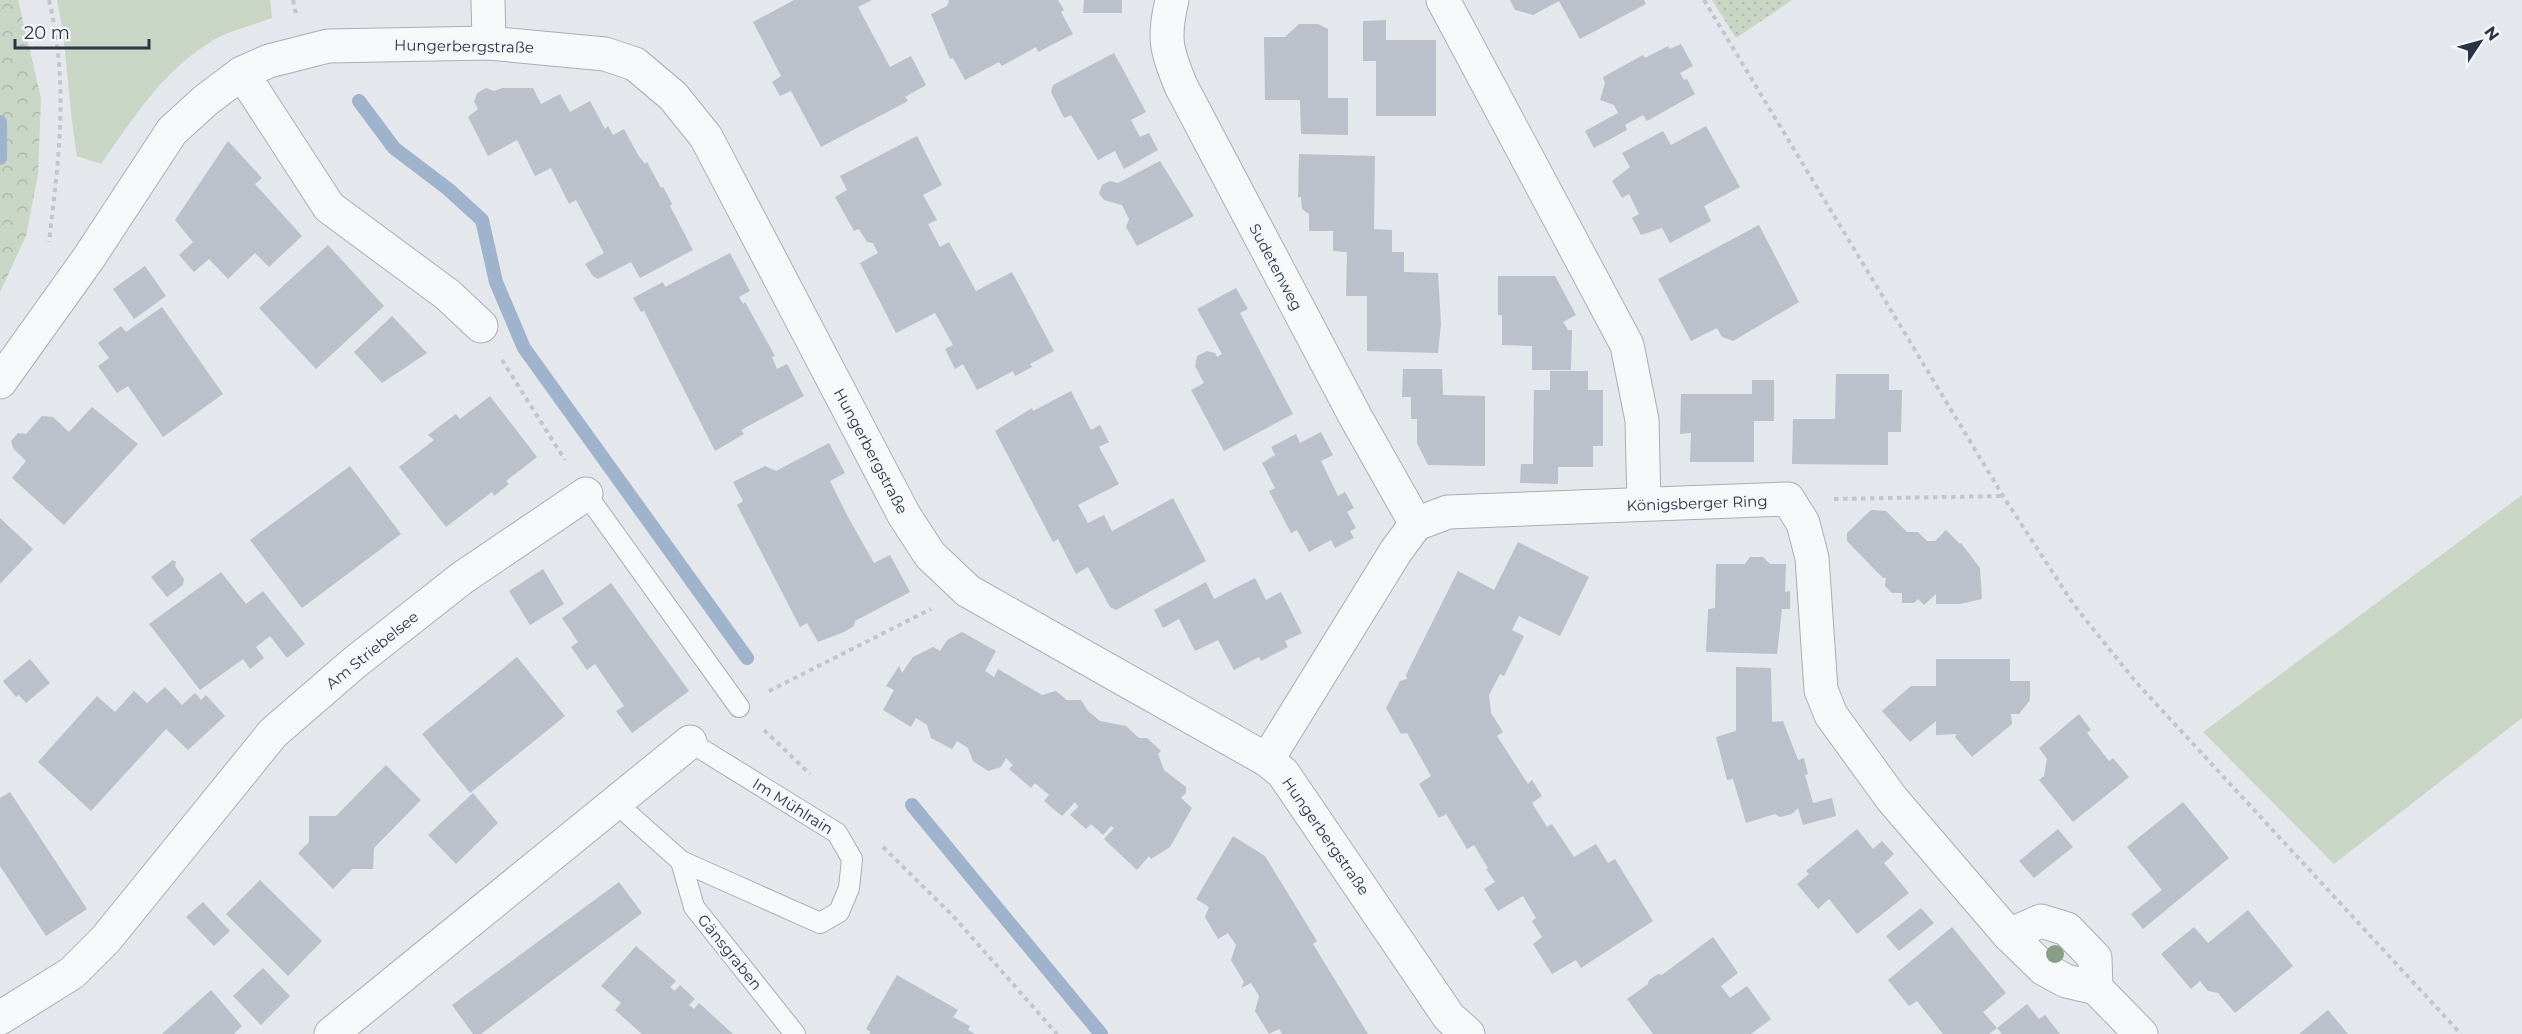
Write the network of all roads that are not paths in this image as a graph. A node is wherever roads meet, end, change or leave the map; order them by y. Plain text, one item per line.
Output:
1 (488, 0) edge
2 (1172, 0) edge
3 (1443, 0) edge
4 (489, 43) junction
5 (242, 73) junction
6 (481, 326) road end
7 (0, 382) edge
8 (586, 494) joint
9 (1644, 504) junction
10 (1416, 524) junction
11 (739, 706) road end
12 (690, 742) joint
13 (1267, 760) junction
14 (617, 804) junction
15 (681, 861) junction
16 (2009, 935) junction
17 (2096, 988) junction
18 (0, 1018) edge
19 (331, 1034) edge
20 (795, 1034) edge
21 (1468, 1034) edge
22 (2141, 1034) edge

1 - 4 street
2 - 10 street, Sudetenweg
3 - 9 street
4 - 5 street, Hungerbergstraße
4 - 13 street, Hungerbergstraße
5 - 6 street
5 - 7 street, Hungerbergstraße
8 - 11 lane
8 - 18 street, Am Striebelsee
9 - 10 street, Königsberger Ring
9 - 16 street, Königsberger Ring
10 - 13 street
12 - 14 street, Im Mühlrain
12 - 15 lane, Im Mühlrain
13 - 21 street, Hungerbergstraße
14 - 15 lane, Im Mühlrain
14 - 19 street, Im Mühlrain
15 - 20 lane, Gänsgraben
16 - 17 street, Königsberger Ring
16 - 17 street
17 - 22 street

